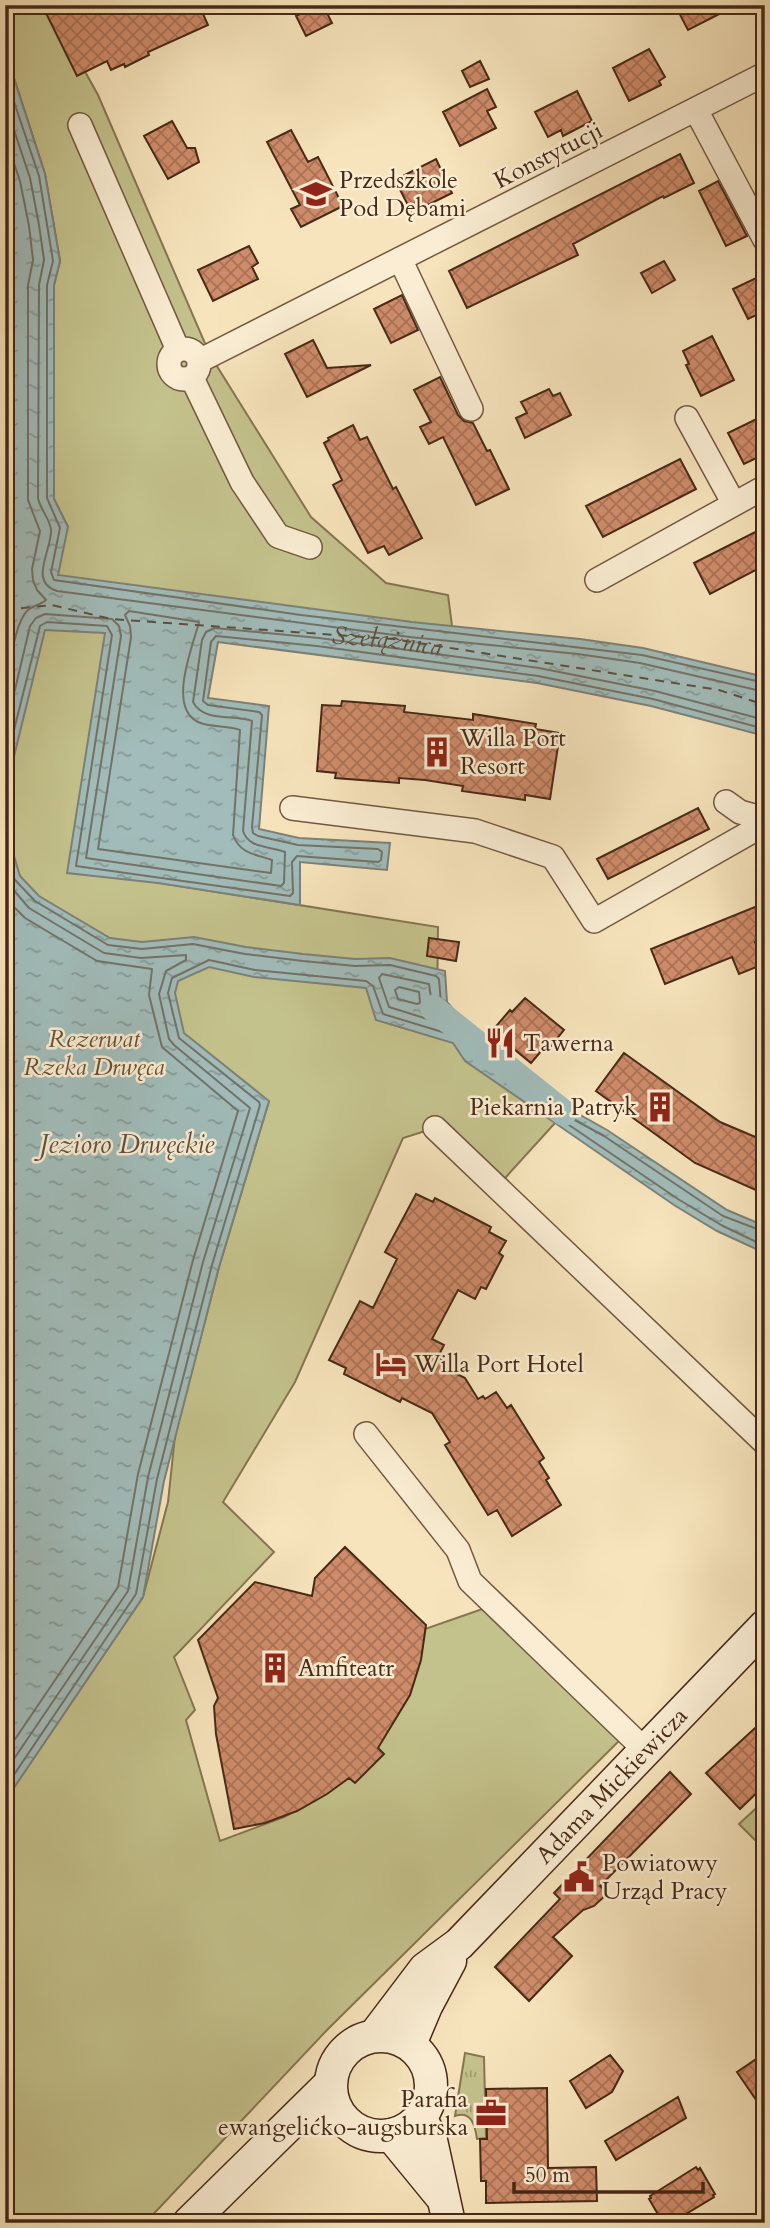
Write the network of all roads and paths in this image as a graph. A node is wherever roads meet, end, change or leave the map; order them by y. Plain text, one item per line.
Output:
1 (765, 74) edge
2 (696, 110) junction
3 (79, 125) dead end
4 (765, 240) edge
5 (400, 259) junction
6 (195, 369) junction
7 (471, 409) dead end
8 (687, 418) dead end
9 (765, 487) edge
10 (734, 504) junction
11 (310, 547) dead end
12 (597, 580) dead end
13 (726, 802) dead end
14 (292, 808) dead end
15 (765, 819) edge
16 (765, 824) edge
17 (435, 1128) dead end
18 (366, 1434) dead end
19 (765, 1443) edge
20 (765, 1626) edge
21 (645, 1750) junction
22 (459, 1944) junction
23 (375, 2035) junction
24 (410, 2043) junction
25 (330, 2084) junction
26 (420, 2118) junction
27 (343, 2119) junction
28 (391, 2135) junction
29 (267, 2143) junction
30 (445, 2210) edge
31 (189, 2223) edge

1 - 2 street, Konstytucji
2 - 4 street
2 - 5 street, Konstytucji
3 - 6 street
5 - 6 street, Konstytucji
5 - 7 street
6 - 11 street
8 - 10 street
9 - 10 street
10 - 12 street
13 - 15 street
14 - 16 street
17 - 19 street
18 - 21 street
20 - 21 main road, Adama Mickiewicza
21 - 22 main road, Adama Mickiewicza
22 - 23 main road, Adama Mickiewicza
22 - 24 main road, Adama Mickiewicza
23 - 24 main road
23 - 25 main road
24 - 26 main road
25 - 27 main road
25 - 29 main road
26 - 28 main road
26 - 30 main road
27 - 28 main road
27 - 29 main road
28 - 30 main road
29 - 31 main road

